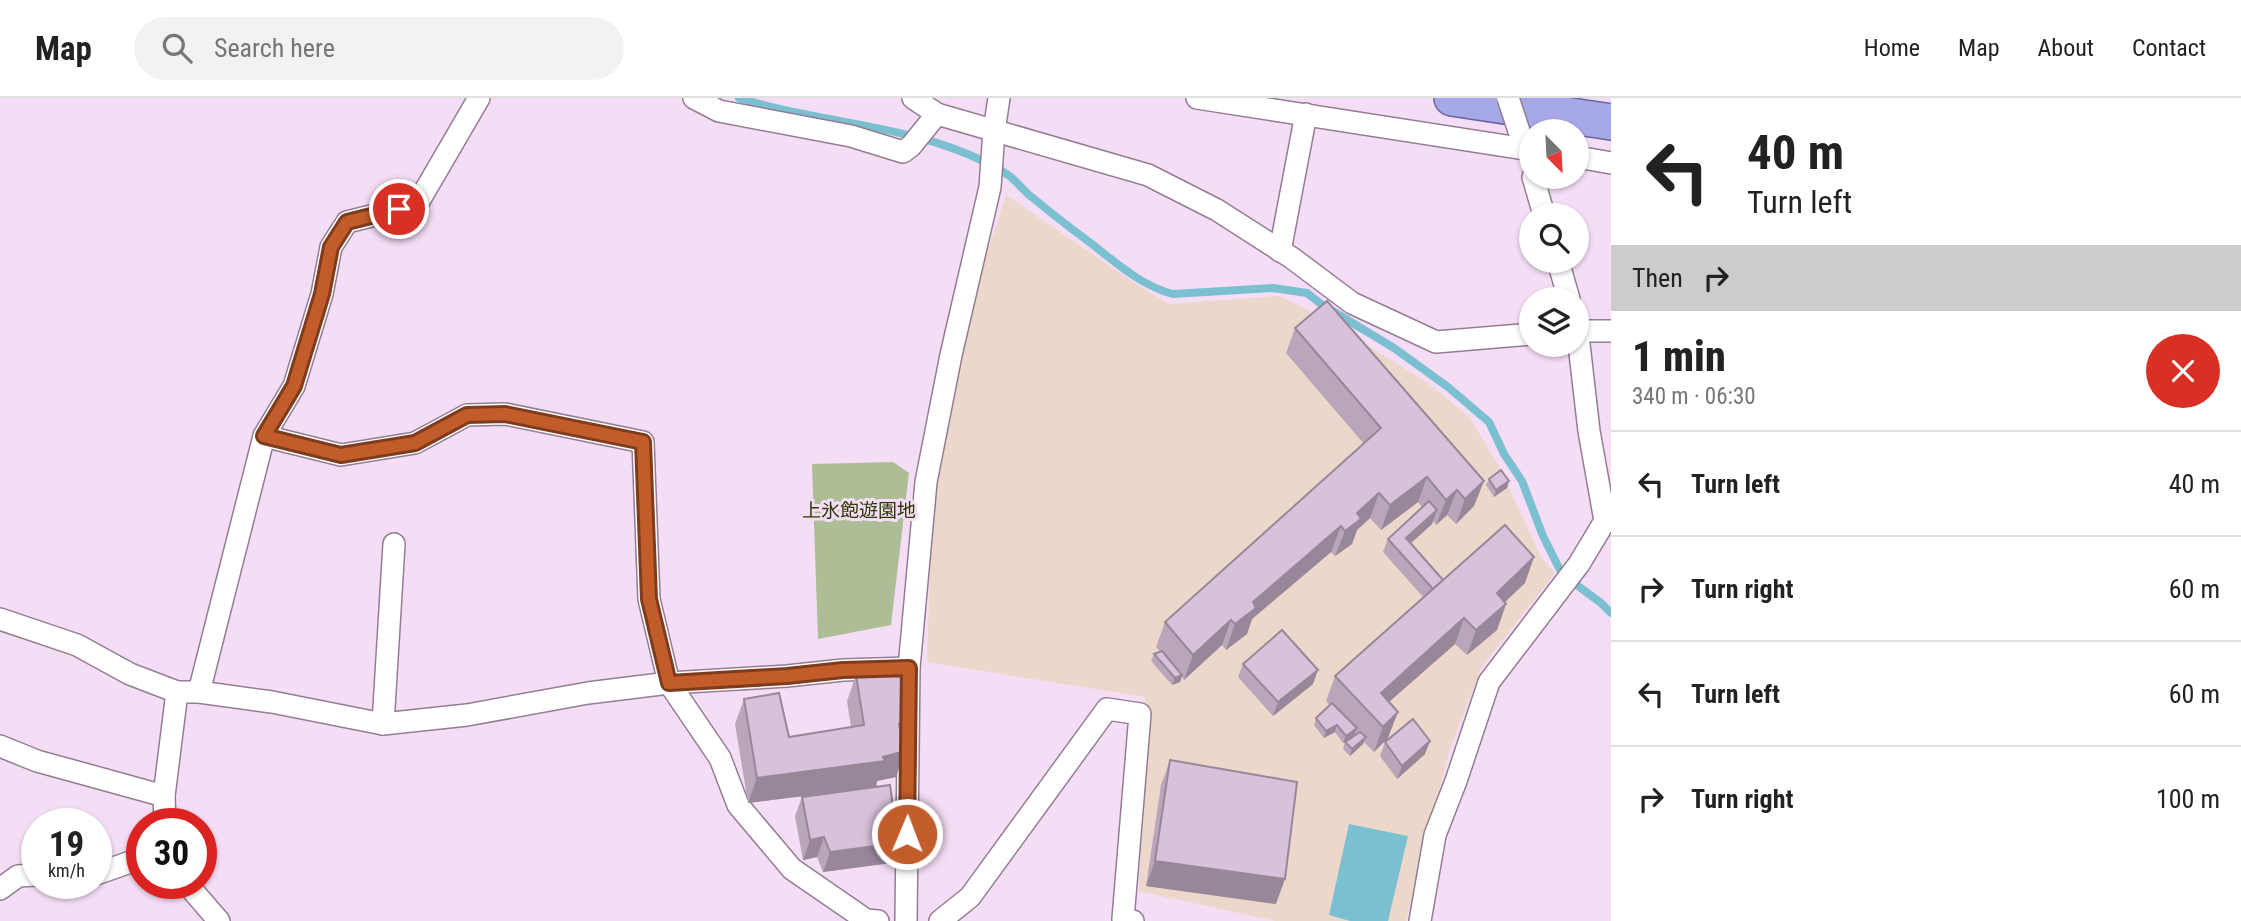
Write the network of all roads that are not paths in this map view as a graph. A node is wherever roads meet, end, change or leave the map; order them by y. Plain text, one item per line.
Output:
1 (479, 98) edge
2 (694, 98) edge
3 (913, 98) edge
4 (999, 98) edge
5 (1197, 98) edge
6 (1452, 98) edge
7 (1508, 98) edge
8 (1306, 114) junction
9 (933, 119) junction
10 (1611, 122) edge
11 (1519, 127) edge
12 (993, 140) junction
13 (1519, 142) edge
14 (1589, 159) edge
15 (1611, 163) edge
16 (1280, 251) junction
17 (1589, 330) edge
18 (1611, 331) edge
19 (1519, 335) edge
20 (1580, 357) edge
21 (264, 436) junction
22 (1603, 469) edge
23 (394, 544) dead end
24 (0, 619) edge
25 (909, 668) junction
26 (669, 683) junction
27 (177, 692) junction
28 (199, 692) junction
29 (383, 724) junction
30 (0, 746) edge
31 (164, 796) junction
32 (164, 808) edge
33 (21, 876) edge
34 (0, 889) edge
35 (198, 899) edge
36 (219, 921) edge
37 (878, 921) edge
38 (906, 921) edge
39 (940, 921) edge
40 (1133, 921) edge
41 (1420, 921) edge

1 - 21 street
2 - 9 street
3 - 9 street
4 - 12 street
5 - 8 street
6 - 10 highway
7 - 11 street, bridge
8 - 13 street
8 - 16 street
9 - 12 street
12 - 16 street
12 - 25 street
14 - 15 street
16 - 19 street
17 - 18 street
20 - 22 street
21 - 26 street
21 - 28 street
22 - 41 street
23 - 29 street
24 - 27 street
25 - 26 street
25 - 38 street
26 - 29 street
26 - 37 street
27 - 28 street
27 - 31 street
28 - 29 street
30 - 31 street
31 - 32 street
33 - 34 street
35 - 36 street
39 - 40 street

